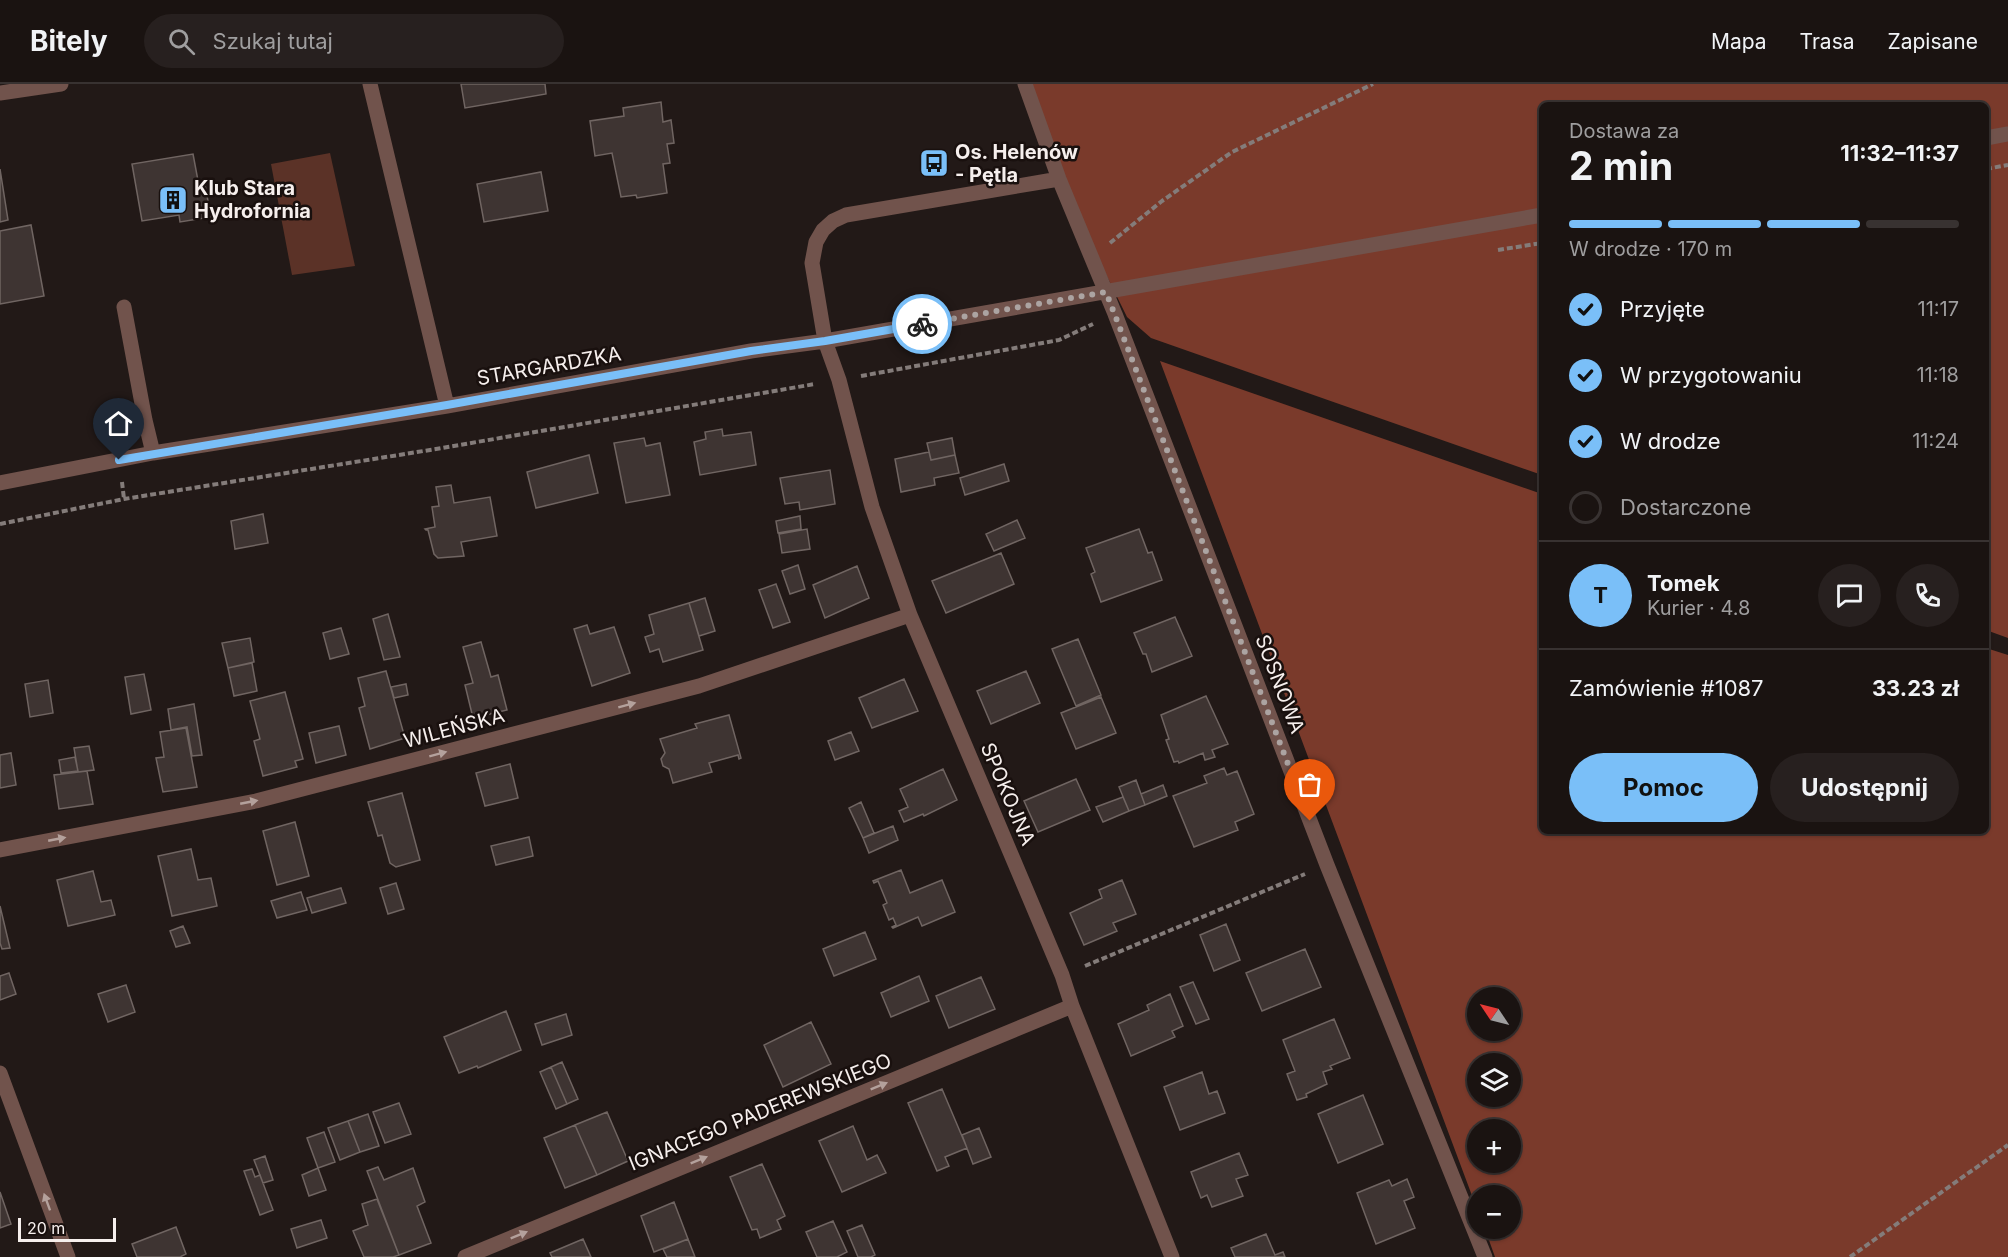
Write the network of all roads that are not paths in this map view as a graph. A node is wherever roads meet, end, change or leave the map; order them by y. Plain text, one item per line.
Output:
1 (61, 84) edge
2 (369, 84) edge
3 (1025, 84) edge
4 (0, 93) edge
5 (2008, 134) edge
6 (1989, 137) edge
7 (1059, 179) junction
8 (1539, 216) edge
9 (1106, 292) junction
10 (124, 306) dead end
11 (825, 341) junction
12 (447, 405) junction
13 (153, 453) junction
14 (0, 483) edge
15 (910, 615) junction
16 (0, 850) edge
17 (1072, 1006) junction
18 (0, 1073) edge
19 (68, 1257) edge
20 (465, 1257) edge
21 (1172, 1257) edge
22 (1485, 1257) edge

1 - 4 street
2 - 12 street
3 - 7 street, SOSNOWA
5 - 6 street
7 - 9 street, SOSNOWA
7 - 11 street, SPOKOJNA
8 - 9 street, STARGARDZKA
9 - 11 street, STARGARDZKA
9 - 22 street, SOSNOWA
10 - 13 street
11 - 12 street, STARGARDZKA
11 - 15 street, SPOKOJNA
12 - 13 street, STARGARDZKA
13 - 14 street, STARGARDZKA
16 -> 15 street, WILEŃSKA
15 - 17 street, SPOKOJNA
20 -> 17 street, IGNACEGO PADEREWSKIEGO
17 - 21 street, SPOKOJNA
19 -> 18 street

